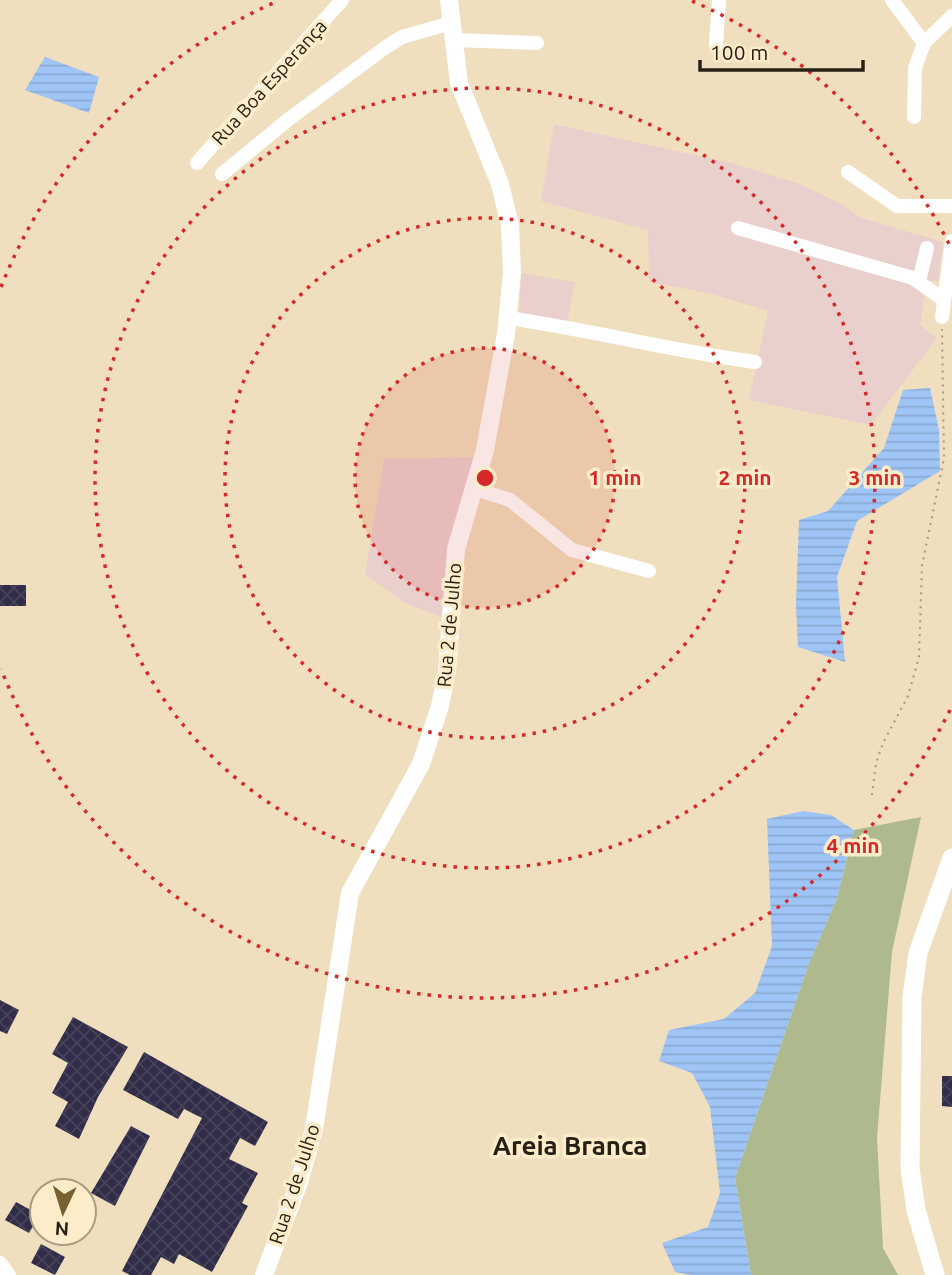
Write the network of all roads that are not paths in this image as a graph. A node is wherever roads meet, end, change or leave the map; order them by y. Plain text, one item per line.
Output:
1 (342, 0) edge
2 (449, 0) edge
3 (719, 0) edge
4 (892, 0) edge
5 (952, 16) edge
6 (452, 32) junction
7 (537, 43) dead end
8 (925, 43) junction
9 (716, 45) dead end
10 (914, 117) dead end
11 (197, 163) dead end
12 (848, 172) dead end
13 (222, 174) dead end
14 (952, 206) edge
15 (737, 228) dead end
16 (952, 241) edge
17 (927, 248) dead end
18 (919, 281) junction
19 (944, 300) junction
20 (942, 317) road end
21 (508, 318) junction
22 (755, 362) dead end
23 (473, 488) junction
24 (649, 571) dead end
25 (952, 858) edge
26 (0, 1263) edge
27 (9, 1275) edge
28 (264, 1275) edge
29 (935, 1275) edge

1 - 11 street, Rua Boa Esperança
2 - 6 main road, Rua 2 de Julho
3 - 9 street
4 - 8 street
5 - 8 street
6 - 7 street
6 - 13 street
6 - 21 main road, Rua 2 de Julho
8 - 10 street
12 - 14 street
15 - 18 street
16 - 19 street
17 - 18 street
18 - 19 street
19 - 20 street
21 - 22 street
21 - 23 main road, Rua 2 de Julho
23 - 24 street
23 - 28 main road, Rua 2 de Julho
25 - 29 highway
26 - 27 street

